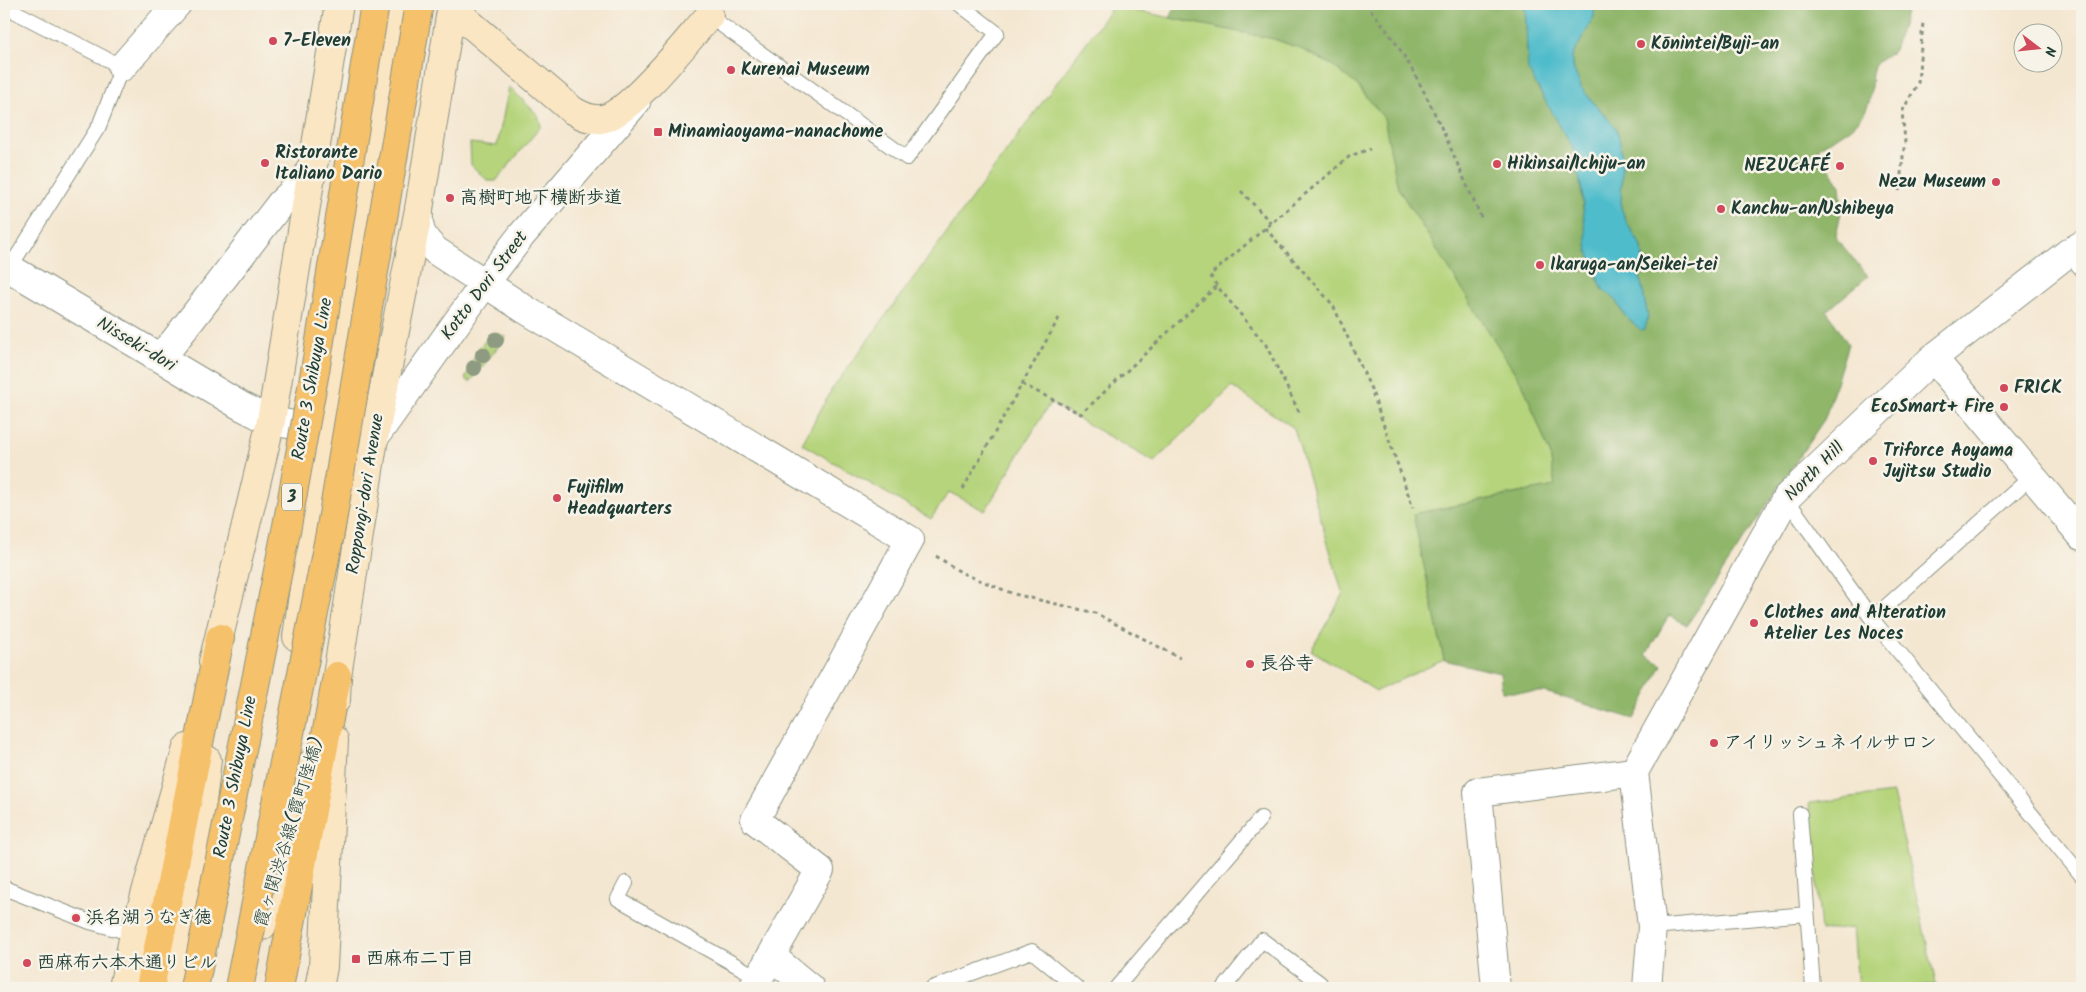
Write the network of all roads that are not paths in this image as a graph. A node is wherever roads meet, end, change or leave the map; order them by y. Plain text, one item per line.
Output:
1 (177, 4) edge
2 (339, 4) edge
3 (375, 4) edge
4 (397, 4) edge
5 (419, 4) edge
6 (452, 4) edge
7 (458, 4) edge
8 (959, 4) edge
9 (4, 6) edge
10 (714, 10) edge
11 (122, 67) junction
12 (314, 160) junction
13 (419, 210) junction
14 (2078, 256) edge
15 (6, 267) edge
16 (485, 284) junction
17 (156, 356) junction
18 (1933, 358) junction
19 (271, 421) junction
20 (326, 430) junction
21 (374, 438) junction
22 (2032, 476) junction
23 (1786, 498) junction
24 (2082, 536) edge
25 (1872, 619) junction
26 (220, 638) junction
27 (337, 676) junction
28 (1634, 772) junction
29 (1800, 814) dead end
30 (1261, 818) dead end
31 (2082, 876) edge
32 (626, 883) dead end
33 (4, 888) edge
34 (1807, 914) junction
35 (1652, 927) junction
36 (134, 934) junction
37 (253, 954) junction
38 (761, 974) edge
39 (1320, 983) dead end
40 (123, 988) edge
41 (150, 988) edge
42 (172, 988) edge
43 (194, 988) edge
44 (239, 988) edge
45 (247, 988) edge
46 (278, 988) edge
47 (319, 988) edge
48 (810, 988) edge
49 (932, 988) edge
50 (1077, 988) edge
51 (1116, 988) edge
52 (1224, 988) edge
53 (1496, 988) edge
54 (1647, 988) edge
55 (1813, 988) edge

1 - 11 street
2 - 12 main road
3 - 43 highway, Route 3 Shibuya Line / 3, bridge
4 - 20 main road
5 - 44 highway, bridge
6 - 13 main road, Roppongi-dori Avenue
7 - 10 main road
8 - 10 lane
9 - 11 lane
10 - 16 street, Kotto Dori Street
11 - 15 lane
12 - 17 street
12 - 19 main road
13 - 16 street
13 - 21 main road, Roppongi-dori Avenue
14 - 18 street, North Hill
15 - 17 street, Nisseki-dori
16 - 21 street, Kotto Dori Street
16 - 38 street
17 - 19 street, Nisseki-dori
18 - 22 street
18 - 23 street, North Hill
19 - 20 street, Nisseki-dori
19 - 26 main road
20 - 21 street, Nisseki-dori
20 - 37 main road
21 - 27 main road, Roppongi-dori Avenue
22 - 24 street
22 - 25 lane
23 - 25 lane
23 - 28 street, North Hill
25 - 31 lane
26 - 36 main road
26 - 41 highway
26 - 42 main road
27 - 37 main road, 霞ヶ関渋谷線(霞町陸橋)
27 - 46 highway
27 - 47 main road, Roppongi-dori Avenue
28 - 35 street
28 - 53 street
29 - 34 lane
30 - 51 lane
32 - 38 lane
33 - 36 lane
34 - 35 lane
34 - 55 lane
35 - 54 street
36 - 40 main road
37 - 45 main road, 霞ヶ関渋谷線(霞町陸橋)
38 - 48 street
39 - 52 lane
49 - 50 lane

